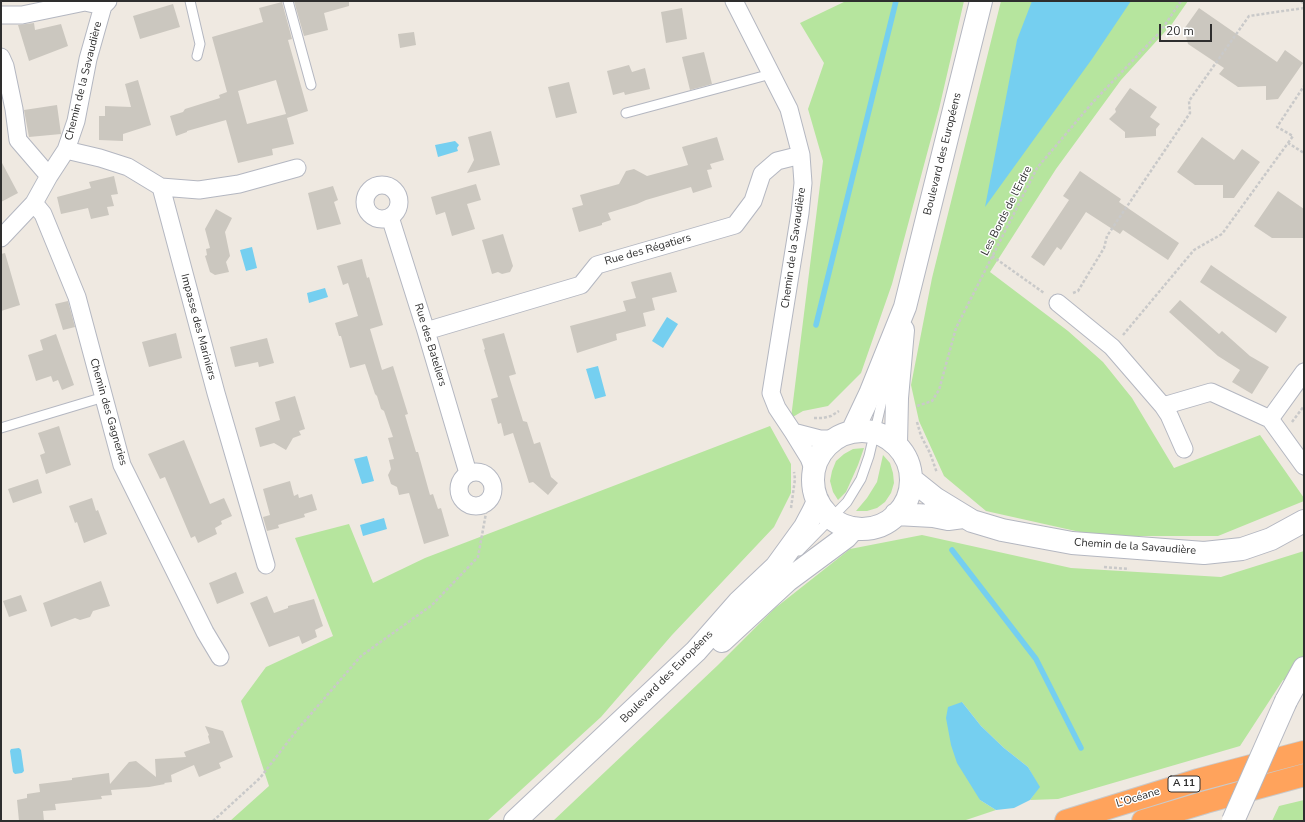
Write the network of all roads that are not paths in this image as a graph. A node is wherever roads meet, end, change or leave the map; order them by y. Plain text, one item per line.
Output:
1 (190, 1) edge
2 (288, 1) edge
3 (734, 1) edge
4 (981, 1) edge
5 (104, 3) edge
6 (1, 15) edge
7 (197, 56) dead end
8 (1, 57) edge
9 (771, 74) junction
10 (311, 85) dead end
11 (626, 113) dead end
12 (66, 150) junction
13 (801, 155) junction
14 (297, 168) dead end
15 (49, 176) junction
16 (161, 187) junction
17 (34, 203) junction
18 (390, 217) dead end
19 (1, 238) edge
20 (1058, 303) road end
21 (905, 307) junction
22 (426, 331) junction
23 (1304, 372) edge
24 (104, 397) junction
25 (1163, 406) junction
26 (1270, 420) junction
27 (1, 428) edge
28 (874, 432) junction
29 (843, 436) junction
30 (806, 441) junction
31 (896, 444) junction
32 (1184, 449) dead end
33 (1304, 466) edge
34 (814, 471) junction
35 (468, 473) junction
36 (911, 479) junction
37 (818, 501) junction
38 (896, 514) junction
39 (964, 517) junction
40 (832, 518) junction
41 (1304, 521) edge
42 (854, 528) junction
43 (266, 565) dead end
44 (220, 657) dead end
45 (1304, 668) edge
46 (1304, 752) edge
47 (1304, 775) edge
48 (515, 821) edge
49 (522, 821) edge
50 (529, 821) edge
51 (1066, 821) edge
52 (1143, 821) edge
53 (1233, 821) edge

1 - 7 lane
2 - 10 lane
3 - 9 street, Chemin de la Savaudière
4 - 21 main road, Boulevard des Européens
5 - 6 street
5 - 12 street, Chemin de la Savaudière
8 - 15 street
9 - 11 lane
9 - 13 street, Chemin de la Savaudière
12 - 15 street, Chemin de la Savaudière
12 - 16 street
13 - 22 street, Rue des Régatiers
13 - 30 street, Chemin de la Savaudière
14 - 16 street
15 - 17 street, Chemin de la Savaudière
16 - 43 street, Impasse des Mariniers
17 - 19 street, Chemin de la Savaudière
17 - 24 street, Chemin des Gagneries
18 - 22 street, Rue des Bateliers
20 - 25 street
21 - 28 lane
21 - 29 main road, Boulevard des Européens
21 - 31 main road, Boulevard des Européens
22 - 35 street, Rue des Bateliers
23 - 26 street
24 - 27 lane
24 - 44 street, Chemin des Gagneries
25 - 26 street
25 - 32 street
26 - 33 street
28 - 29 main road
28 - 31 main road
28 - 40 lane
29 - 30 street, Chemin de la Savaudière
29 - 34 main road, Boulevard des Européens
30 - 34 street
31 - 36 main road
34 - 37 main road
35 - 35 street
36 - 38 main road
36 - 39 main road
37 - 40 main road
37 - 48 main road, Boulevard des Européens
38 - 39 main road
38 - 42 main road
39 - 41 main road, Chemin de la Savaudière
40 - 42 main road
40 - 49 lane
42 - 50 main road, Boulevard des Européens
45 - 53 main road, bridge
46 - 51 highway, L’Océane / A 11
47 - 52 highway, A 11

